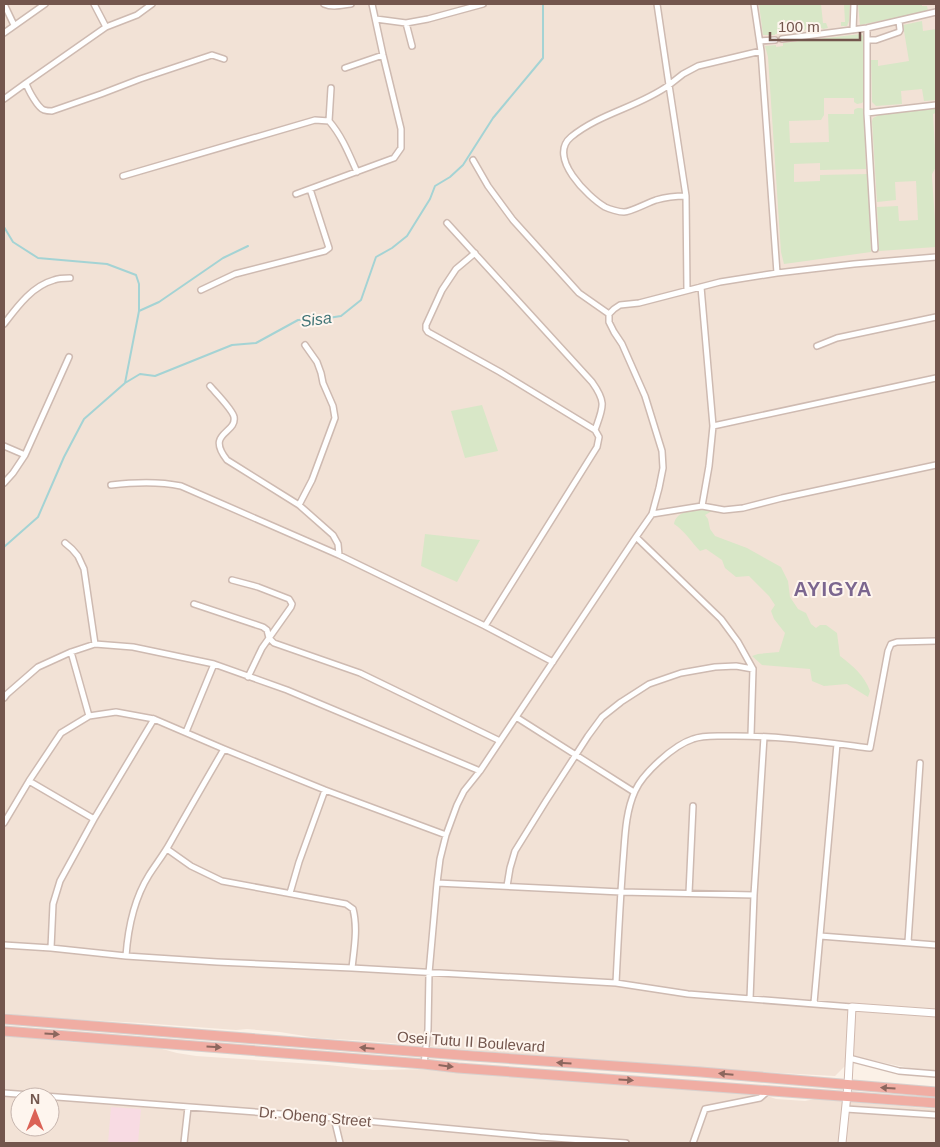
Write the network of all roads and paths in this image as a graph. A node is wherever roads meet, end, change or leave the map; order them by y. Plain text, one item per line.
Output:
1 (4, 4) edge
2 (45, 4) edge
3 (94, 4) edge
4 (152, 4) edge
5 (324, 4) edge
6 (351, 4) edge
7 (372, 4) edge
8 (483, 4) edge
9 (657, 4) edge
10 (754, 4) edge
11 (854, 4) edge
12 (936, 12) edge
13 (376, 19) junction
14 (898, 21) junction
15 (406, 23) junction
16 (14, 26) junction
17 (106, 28) junction
18 (867, 28) junction
19 (853, 30) junction
20 (4, 33) edge
21 (867, 40) junction
22 (760, 41) junction
23 (412, 46) dead end
24 (761, 51) junction
25 (383, 56) junction
26 (224, 59) dead end
27 (345, 68) dead end
28 (26, 83) junction
29 (669, 84) junction
30 (331, 88) dead end
31 (4, 99) edge
32 (936, 105) edge
33 (867, 113) junction
34 (329, 121) junction
35 (474, 160) dead end
36 (357, 172) junction
37 (123, 176) dead end
38 (310, 188) junction
39 (296, 194) dead end
40 (686, 196) junction
41 (448, 223) dead end
42 (875, 249) dead end
43 (475, 253) junction
44 (936, 257) edge
45 (777, 273) junction
46 (70, 278) dead end
47 (701, 286) junction
48 (201, 290) dead end
49 (687, 290) junction
50 (609, 314) junction
51 (936, 318) edge
52 (4, 324) edge
53 (305, 345) dead end
54 (817, 346) dead end
55 (69, 357) dead end
56 (936, 378) edge
57 (210, 386) dead end
58 (713, 426) junction
59 (595, 430) junction
60 (4, 446) edge
61 (25, 455) junction
62 (936, 465) edge
63 (4, 483) edge
64 (111, 485) dead end
65 (298, 505) junction
66 (702, 506) junction
67 (652, 514) junction
68 (636, 537) junction
69 (65, 543) dead end
70 (339, 555) junction
71 (232, 580) dead end
72 (194, 604) dead end
73 (485, 626) junction
74 (269, 638) junction
75 (936, 641) edge
76 (95, 644) junction
77 (71, 652) junction
78 (552, 662) junction
79 (214, 664) junction
80 (753, 669) junction
81 (248, 677) junction
82 (4, 698) edge
83 (89, 716) junction
84 (516, 717) junction
85 (154, 718) junction
86 (186, 732) junction
87 (751, 735) junction
88 (764, 736) junction
89 (500, 741) junction
90 (837, 744) junction
91 (224, 749) junction
92 (576, 755) junction
93 (920, 763) dead end
94 (480, 771) junction
95 (29, 781) junction
96 (325, 790) junction
97 (634, 792) junction
98 (693, 806) dead end
99 (94, 818) junction
100 (4, 823) edge
101 (446, 835) junction
102 (167, 849) junction
103 (437, 883) junction
104 (507, 886) junction
105 (621, 892) junction
106 (290, 893) junction
107 (689, 893) junction
108 (754, 895) junction
109 (820, 936) junction
110 (908, 942) junction
111 (4, 945) edge
112 (936, 945) edge
113 (51, 948) junction
114 (126, 956) junction
115 (352, 968) junction
116 (429, 973) junction
117 (616, 983) junction
118 (750, 999) junction
119 (814, 1003) junction
120 (852, 1007) junction
121 (936, 1013) edge
122 (4, 1019) edge
123 (4, 1030) edge
124 (426, 1052) junction
125 (849, 1058) junction
126 (424, 1064) junction
127 (936, 1074) edge
128 (848, 1085) junction
129 (769, 1090) junction
130 (936, 1092) edge
131 (4, 1094) edge
132 (848, 1096) junction
133 (936, 1103) edge
134 (188, 1107) junction
135 (846, 1110) junction
136 (936, 1114) edge
137 (334, 1118) junction
138 (184, 1143) edge
139 (340, 1143) edge
140 (626, 1143) edge
141 (692, 1143) edge
142 (842, 1143) edge

1 - 16 street
2 - 16 street
3 - 17 street
4 - 17 street
5 - 6 street
7 - 13 street
8 - 15 street
9 - 29 street
10 - 22 street
11 - 19 street
12 - 14 street
13 - 15 street
13 - 25 street
14 - 18 street
14 - 21 street
15 - 23 street
16 - 20 street
17 - 28 street
18 - 19 street
18 - 21 street
19 - 22 street
21 - 33 street
22 - 24 street
24 - 29 street
24 - 45 street
25 - 27 street
25 - 36 street
26 - 28 street
28 - 31 street
29 - 40 street
29 - 40 street
30 - 34 street
32 - 33 street
33 - 42 street
34 - 36 street
34 - 37 street
35 - 50 street
36 - 38 street
38 - 39 street
38 - 48 street
40 - 49 street
41 - 43 street
43 - 59 street
43 - 59 street
44 - 45 street
45 - 47 street
46 - 52 street
47 - 49 street
47 - 58 street
49 - 50 street
50 - 67 street
51 - 54 street
53 - 65 street
55 - 61 street
56 - 58 street
57 - 65 street
58 - 66 street
59 - 73 street
60 - 61 street
61 - 63 street
62 - 66 street
64 - 70 street
65 - 70 street
66 - 67 street
67 - 68 street
68 - 78 street
68 - 80 street
69 - 76 street
70 - 73 street
71 - 74 street
72 - 74 street
73 - 78 street
74 - 81 street
74 - 89 street
75 - 90 street
76 - 77 street
76 - 79 street
77 - 82 street
77 - 83 street
78 - 84 street
79 - 81 street
79 - 86 street
80 - 87 street
80 - 92 street
81 - 94 street
83 - 85 street
83 - 95 street
84 - 89 street
84 - 92 street
85 - 86 street
85 - 99 street
86 - 91 street
87 - 88 street
87 - 97 street
88 - 90 street
88 - 108 street
89 - 94 street
90 - 109 street
91 - 96 street
91 - 102 street
92 - 97 street
92 - 104 street
93 - 110 street
94 - 101 street
95 - 99 street
95 - 100 street
96 - 101 street
96 - 106 street
97 - 105 street
98 - 107 street
99 - 113 street
101 - 103 street
102 - 106 street
102 - 114 street
103 - 104 street
103 - 116 street
104 - 105 street
105 - 107 street
105 - 117 street
106 - 115 street
107 - 108 street
108 - 118 street
109 - 110 street
109 - 119 street
110 - 112 street
111 - 113 street
113 - 114 street
114 - 115 street
115 - 116 street
116 - 117 street
116 - 124 street
117 - 118 street
118 - 119 street
119 - 120 street
120 - 121 street
120 - 125 street
124 -> 122 highway, Osei Tutu II Boulevard
123 -> 126 highway, Osei Tutu II Boulevard
124 - 126 street
128 -> 124 highway, Osei Tutu II Boulevard
125 - 127 street
125 - 128 street
126 -> 129 highway, Osei Tutu II Boulevard
130 -> 128 highway, Osei Tutu II Boulevard
128 - 132 street
129 - 132 highway, Osei Tutu II Boulevard
129 - 141 street
131 - 134 street, Dr. Obeng Street
132 - 133 highway, Osei Tutu II Boulevard
132 - 135 street
134 - 137 street, Dr. Obeng Street
134 - 138 street
135 - 136 street
135 - 142 street
137 - 139 street
137 - 140 street, Dr. Obeng Street

